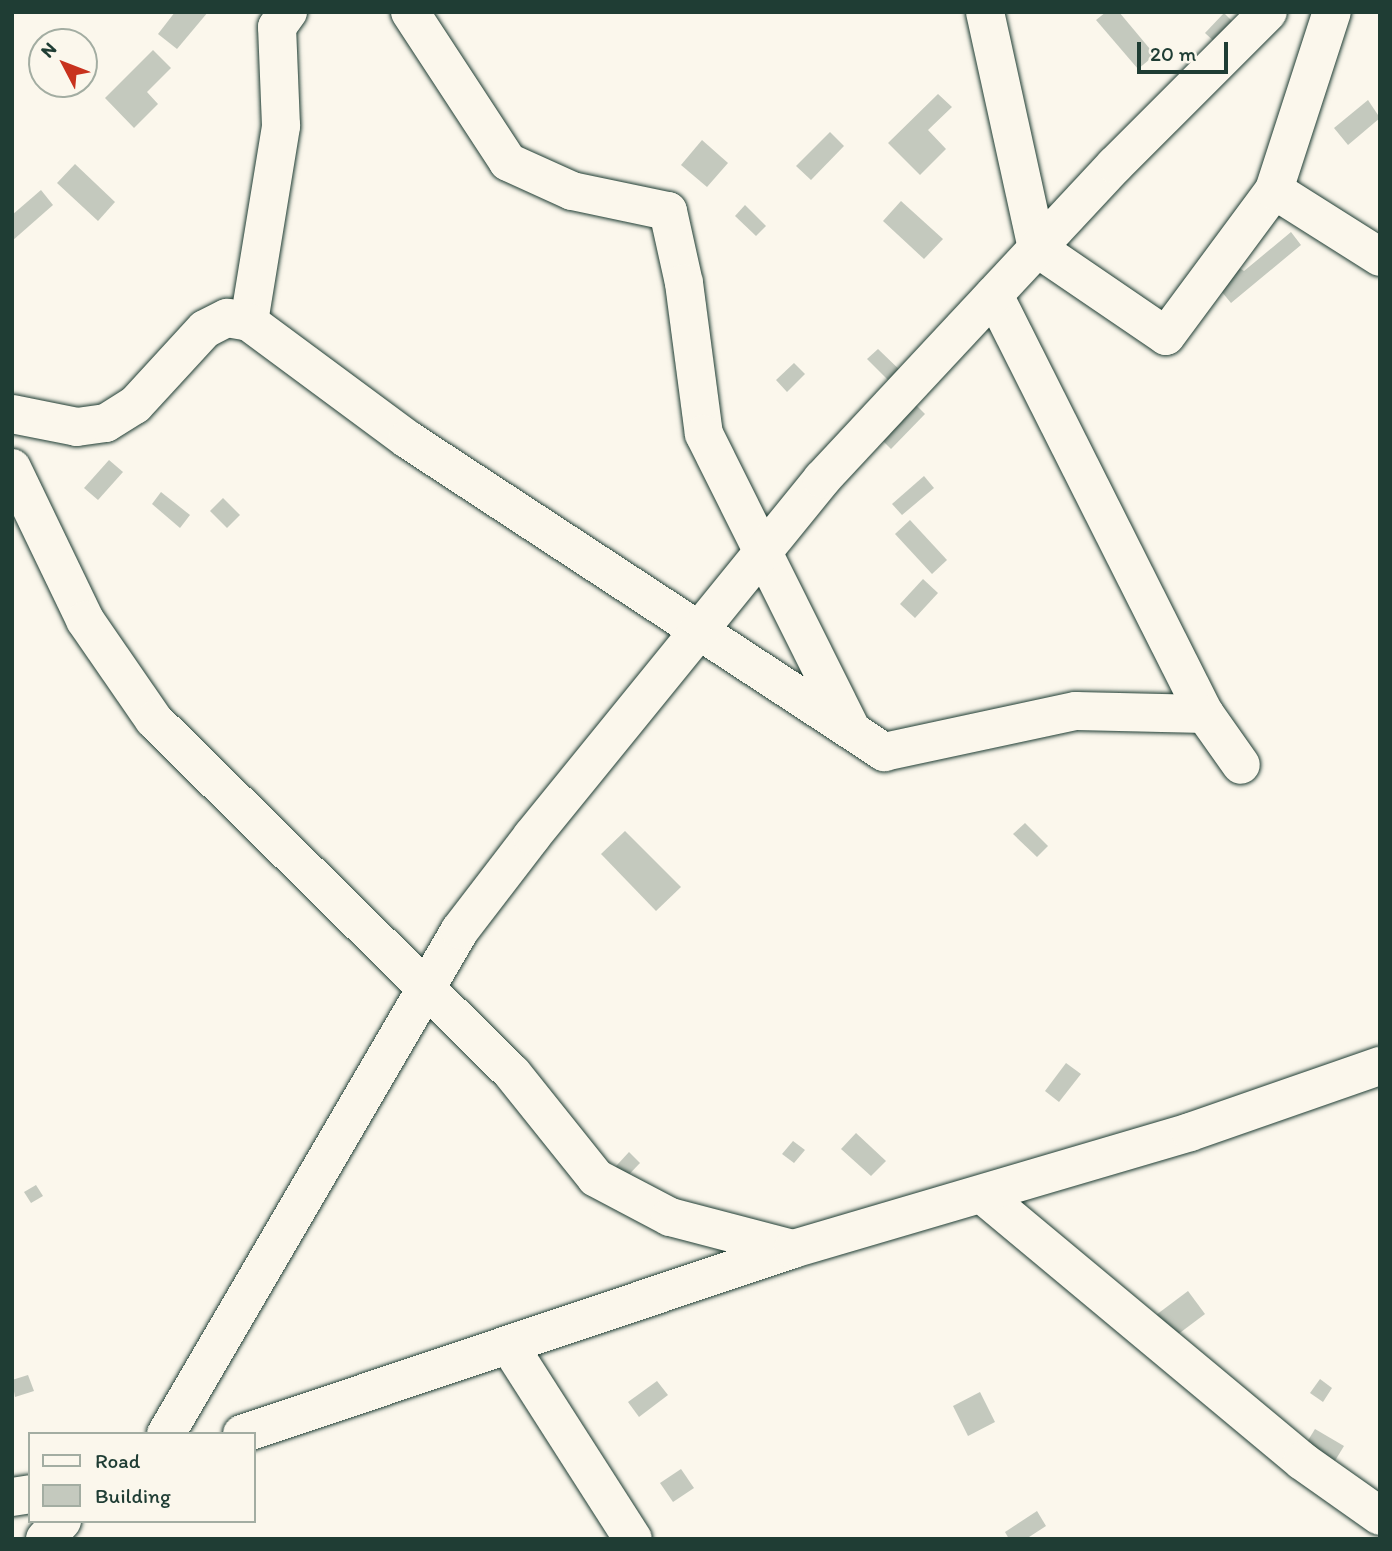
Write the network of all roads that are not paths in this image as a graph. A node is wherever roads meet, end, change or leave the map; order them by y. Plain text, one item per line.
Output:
1 (288, 12) edge
2 (410, 12) edge
3 (985, 12) edge
4 (1268, 12) edge
5 (1332, 12) edge
6 (1274, 190) junction
7 (1037, 248) junction
8 (1380, 257) edge
9 (994, 295) junction
10 (249, 322) junction
11 (12, 414) edge
12 (12, 468) edge
13 (762, 553) junction
14 (701, 630) junction
15 (1205, 714) junction
16 (852, 731) junction
17 (1241, 765) dead end
18 (427, 987) junction
19 (1380, 1066) edge
20 (984, 1195) junction
21 (793, 1249) junction
22 (510, 1347) junction
23 (167, 1432) edge
24 (248, 1432) edge
25 (1380, 1516) edge
26 (60, 1523) edge
27 (45, 1539) edge
28 (633, 1539) edge

1 - 10 street
2 - 13 street
3 - 7 street
4 - 7 street
5 - 6 street
6 - 7 street
6 - 8 street
7 - 9 street
9 - 13 street
9 - 15 street
10 - 11 street
10 - 14 street
12 - 18 street
13 - 14 street
13 - 16 street
14 - 16 street
14 - 18 street
15 - 16 street
15 - 17 street
18 - 21 street
18 - 23 street
19 - 20 street
20 - 21 street
20 - 25 street
21 - 22 street
22 - 24 street
22 - 28 street
26 - 27 street

